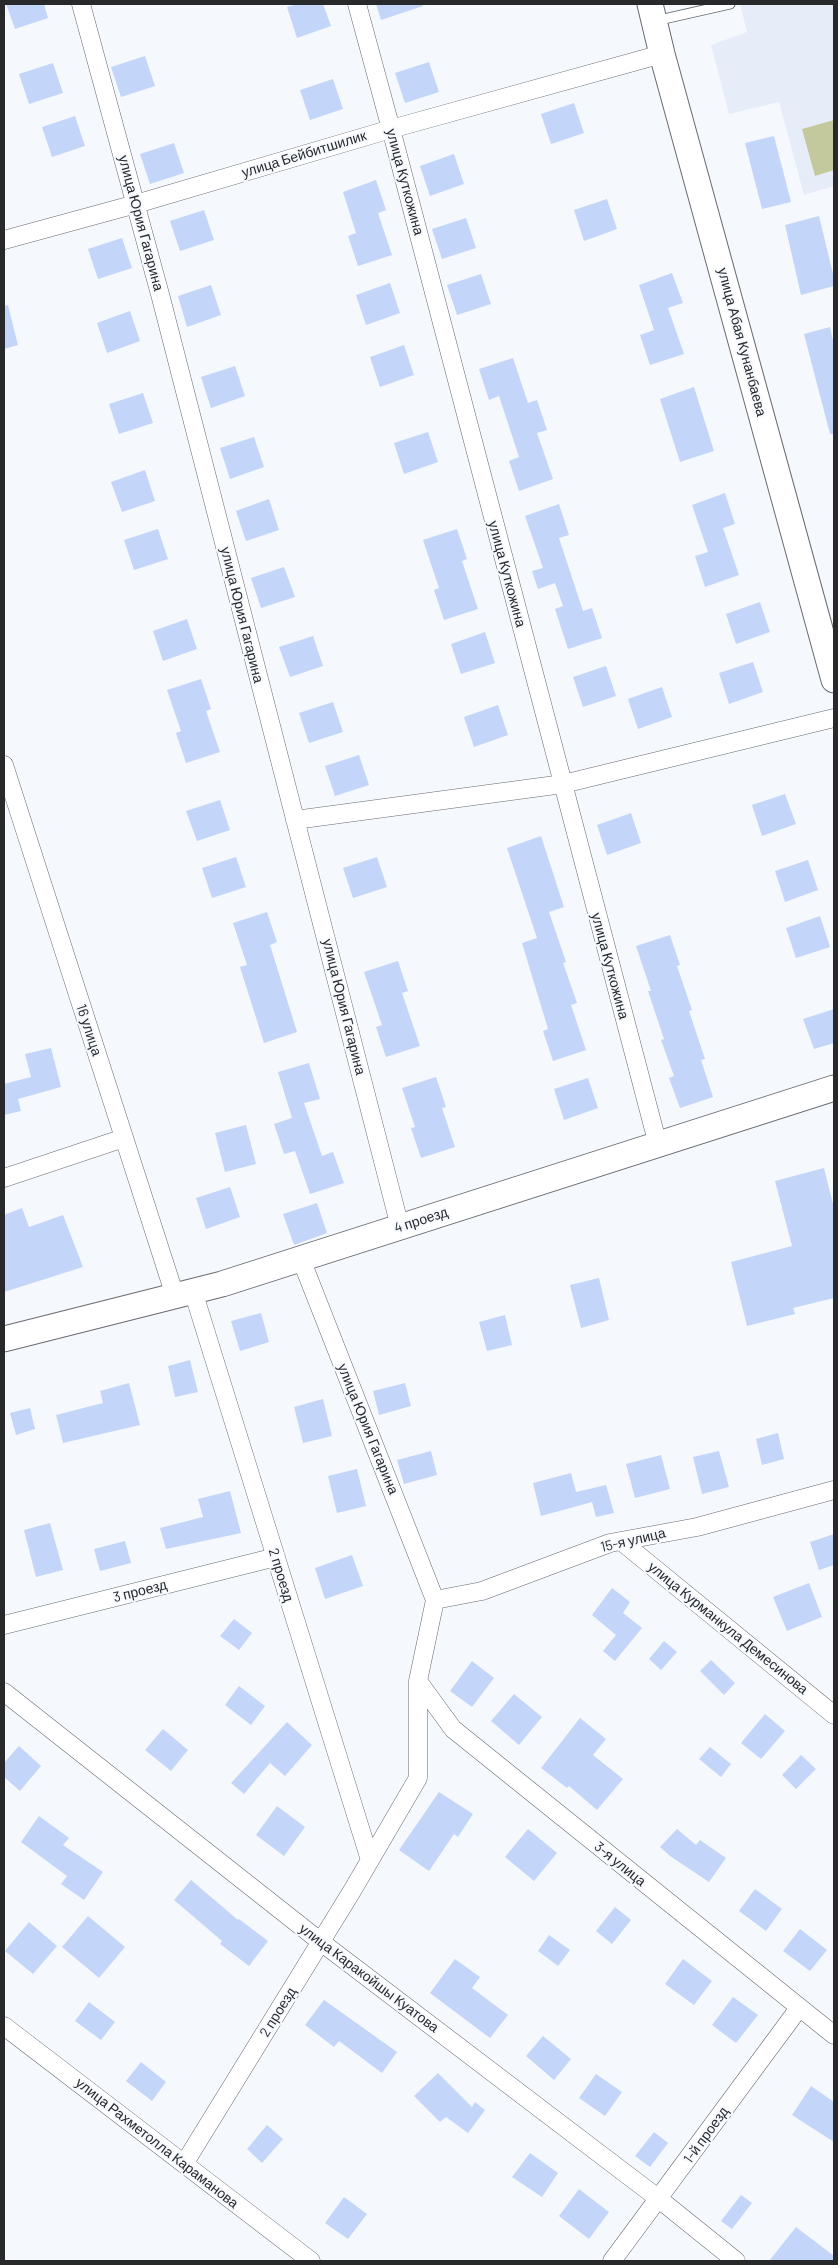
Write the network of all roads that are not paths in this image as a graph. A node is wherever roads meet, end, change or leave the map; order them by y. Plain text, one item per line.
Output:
1 (81, 4) edge
2 (356, 4) edge
3 (730, 4) edge
4 (652, 12) edge
5 (662, 54) junction
6 (391, 128) junction
7 (136, 204) junction
8 (4, 240) edge
9 (834, 680) edge
10 (834, 718) edge
11 (4, 764) edge
12 (562, 784) junction
13 (295, 820) junction
14 (834, 1088) edge
15 (124, 1138) junction
16 (658, 1145) junction
17 (4, 1178) edge
18 (400, 1227) junction
19 (300, 1259) junction
20 (184, 1293) junction
21 (4, 1339) edge
22 (834, 1490) edge
23 (621, 1541) junction
24 (276, 1558) junction
25 (435, 1600) junction
26 (4, 1625) edge
27 (418, 1681) junction
28 (4, 1692) edge
29 (834, 1715) edge
30 (370, 1860) junction
31 (321, 1942) junction
32 (799, 2008) junction
33 (4, 2026) edge
34 (834, 2035) edge
35 (184, 2164) junction
36 (659, 2199) junction
37 (311, 2261) edge
38 (612, 2261) edge
39 (736, 2261) edge

1 - 7 street, улица Юрия Гагарина
2 - 6 street, улица Куткожина
3 - 4 lane
4 - 5 street, улица Абая Кунанбаева
5 - 6 street, улица Бейбитшилик
5 - 9 street, улица Абая Кунанбаева
6 - 7 street, улица Бейбитшилик
6 - 12 street, улица Куткожина
7 - 8 street, улица Бейбитшилик
7 - 13 street, улица Юрия Гагарина
10 - 12 street
11 - 15 street, 16 улица
12 - 13 street
12 - 16 street, улица Куткожина
13 - 18 street, улица Юрия Гагарина
14 - 16 street, 4 проезд
15 - 17 street
15 - 20 street, 16 улица
16 - 18 street, 4 проезд
18 - 19 street, 4 проезд
19 - 20 street, 4 проезд
19 - 25 street, улица Юрия Гагарина
20 - 21 street, 4 проезд
20 - 24 street, 2 проезд
22 - 23 street, 15-я улица
23 - 25 street, 15-я улица
23 - 29 street, улица Курманкула Демесинова
24 - 26 street, 3 проезд
24 - 30 street, 2 проезд
25 - 27 street, 2 проезд
27 - 30 street, 2 проезд
27 - 32 street, 3-я улица
28 - 31 street, улица Каракойшы Куатова
30 - 31 street, 2 проезд
31 - 35 street, 2 проезд
31 - 36 street, улица Каракойшы Куатова
32 - 34 street, 3-я улица
32 - 36 street, 1-й проезд
33 - 35 street, улица Рахметолла Караманова
35 - 37 street, улица Рахметолла Караманова
36 - 38 street, 1-й проезд
36 - 39 street, улица Каракойшы Куатова

